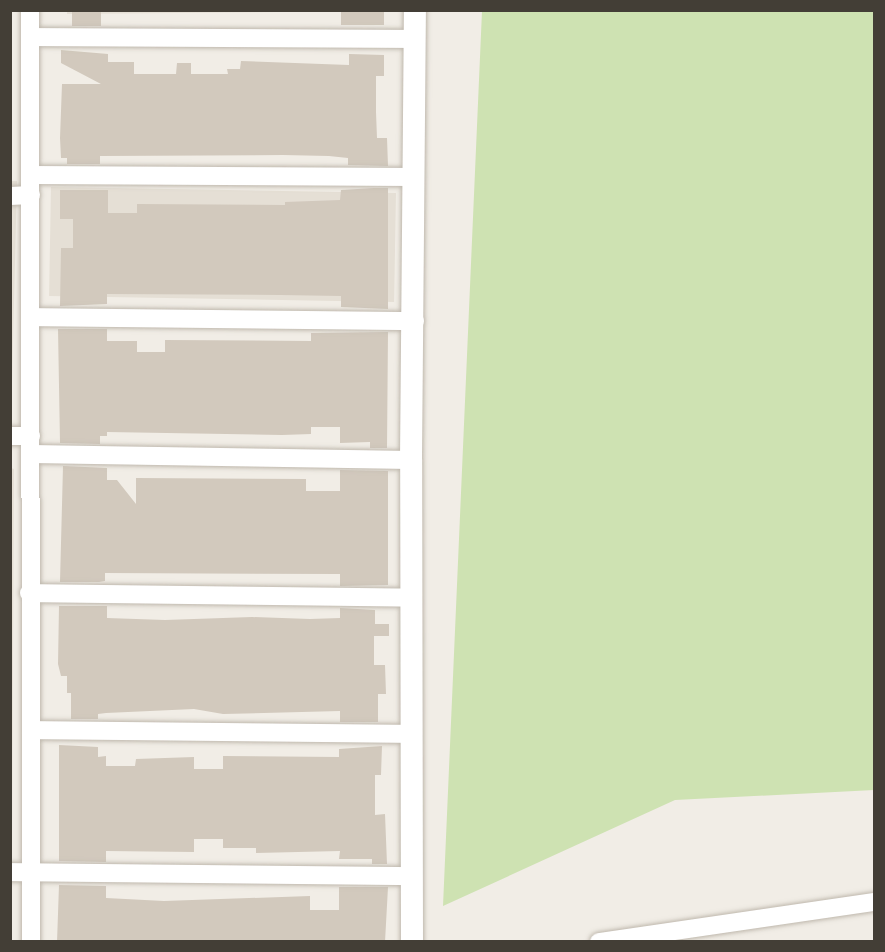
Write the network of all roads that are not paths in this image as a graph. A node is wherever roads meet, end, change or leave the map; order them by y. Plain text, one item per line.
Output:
1 (30, 10) edge
2 (415, 10) edge
3 (30, 37) junction
4 (416, 39) junction
5 (30, 175) junction
6 (415, 177) junction
7 (31, 195) junction
8 (10, 196) edge
9 (30, 317) junction
10 (415, 321) junction
11 (10, 436) edge
12 (31, 445) junction
13 (411, 460) junction
14 (30, 593) junction
15 (411, 598) junction
16 (31, 730) junction
17 (412, 734) junction
18 (10, 872) edge
19 (31, 873) junction
20 (412, 876) junction
21 (874, 902) edge
22 (31, 942) edge
23 (412, 942) edge
24 (598, 942) edge

1 - 3 street
2 - 4 street
3 - 4 street
3 - 5 street
4 - 6 street
5 - 6 street
5 - 7 street
6 - 10 street
7 - 8 street
7 - 9 street
9 - 10 street
9 - 12 street
10 - 13 street
11 - 12 street
12 - 13 street
12 - 14 street
13 - 15 street
14 - 15 street
14 - 16 street
15 - 17 street
16 - 17 street
16 - 19 street
17 - 20 street
18 - 19 street
19 - 20 street
19 - 22 street
20 - 23 street
21 - 24 street

